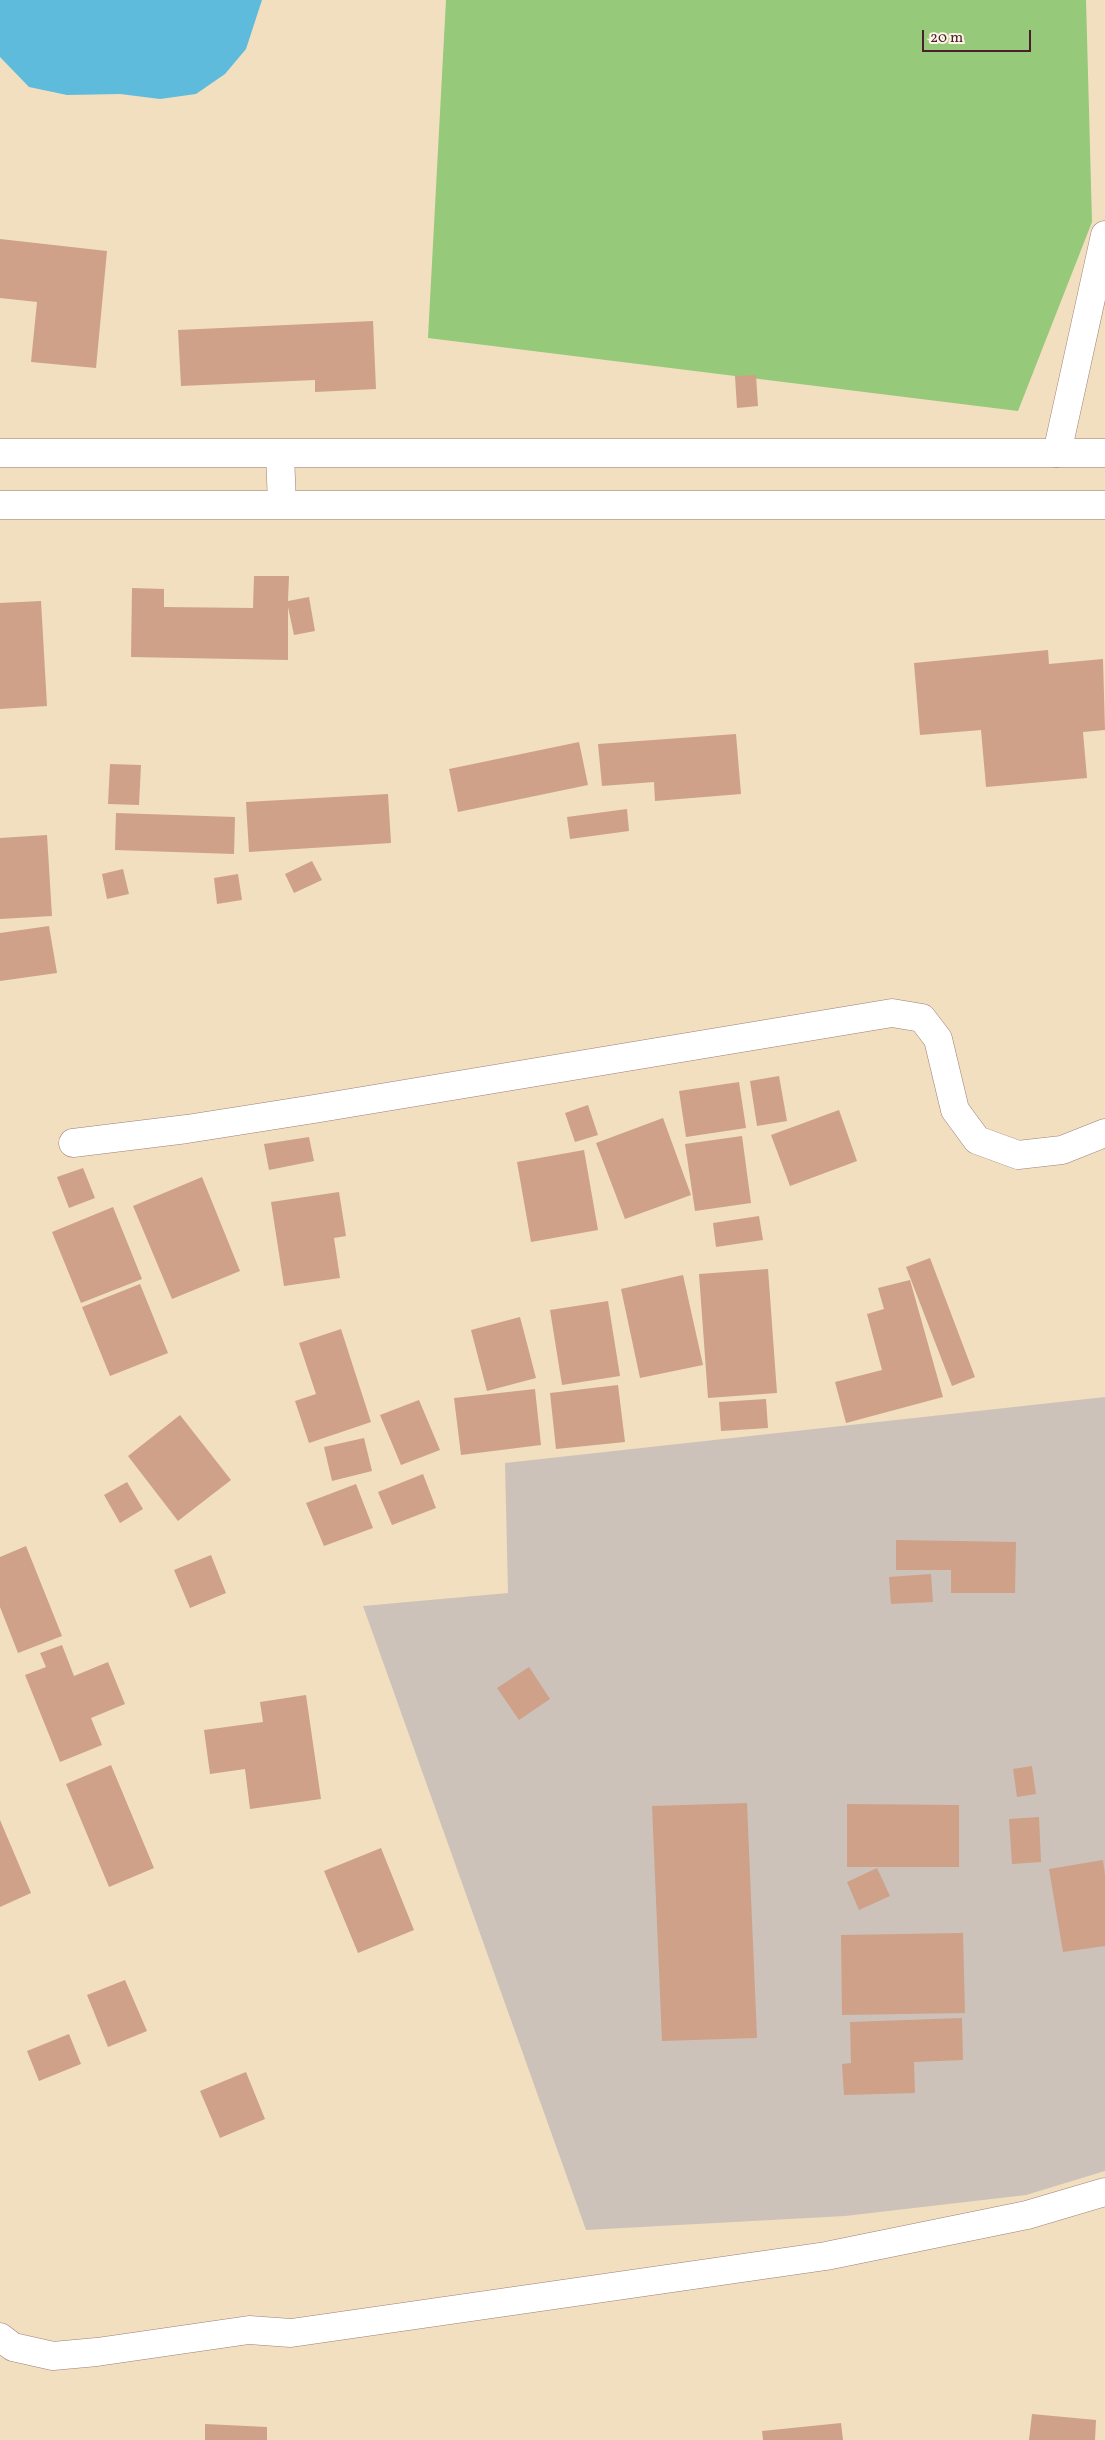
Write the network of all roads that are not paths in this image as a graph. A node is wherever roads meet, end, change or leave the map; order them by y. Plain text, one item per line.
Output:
1 (1105, 235) edge
2 (0, 453) edge
3 (280, 453) junction
4 (1057, 453) junction
5 (1105, 453) edge
6 (0, 505) edge
7 (282, 505) junction
8 (1105, 505) edge
9 (1105, 1133) edge
10 (73, 1143) dead end
11 (1105, 2192) edge
12 (0, 2337) edge

1 - 4 street
2 - 3 street
3 - 4 street
3 - 7 street
4 - 5 street
6 - 7 street
7 - 8 street
9 - 10 street
11 - 12 street

